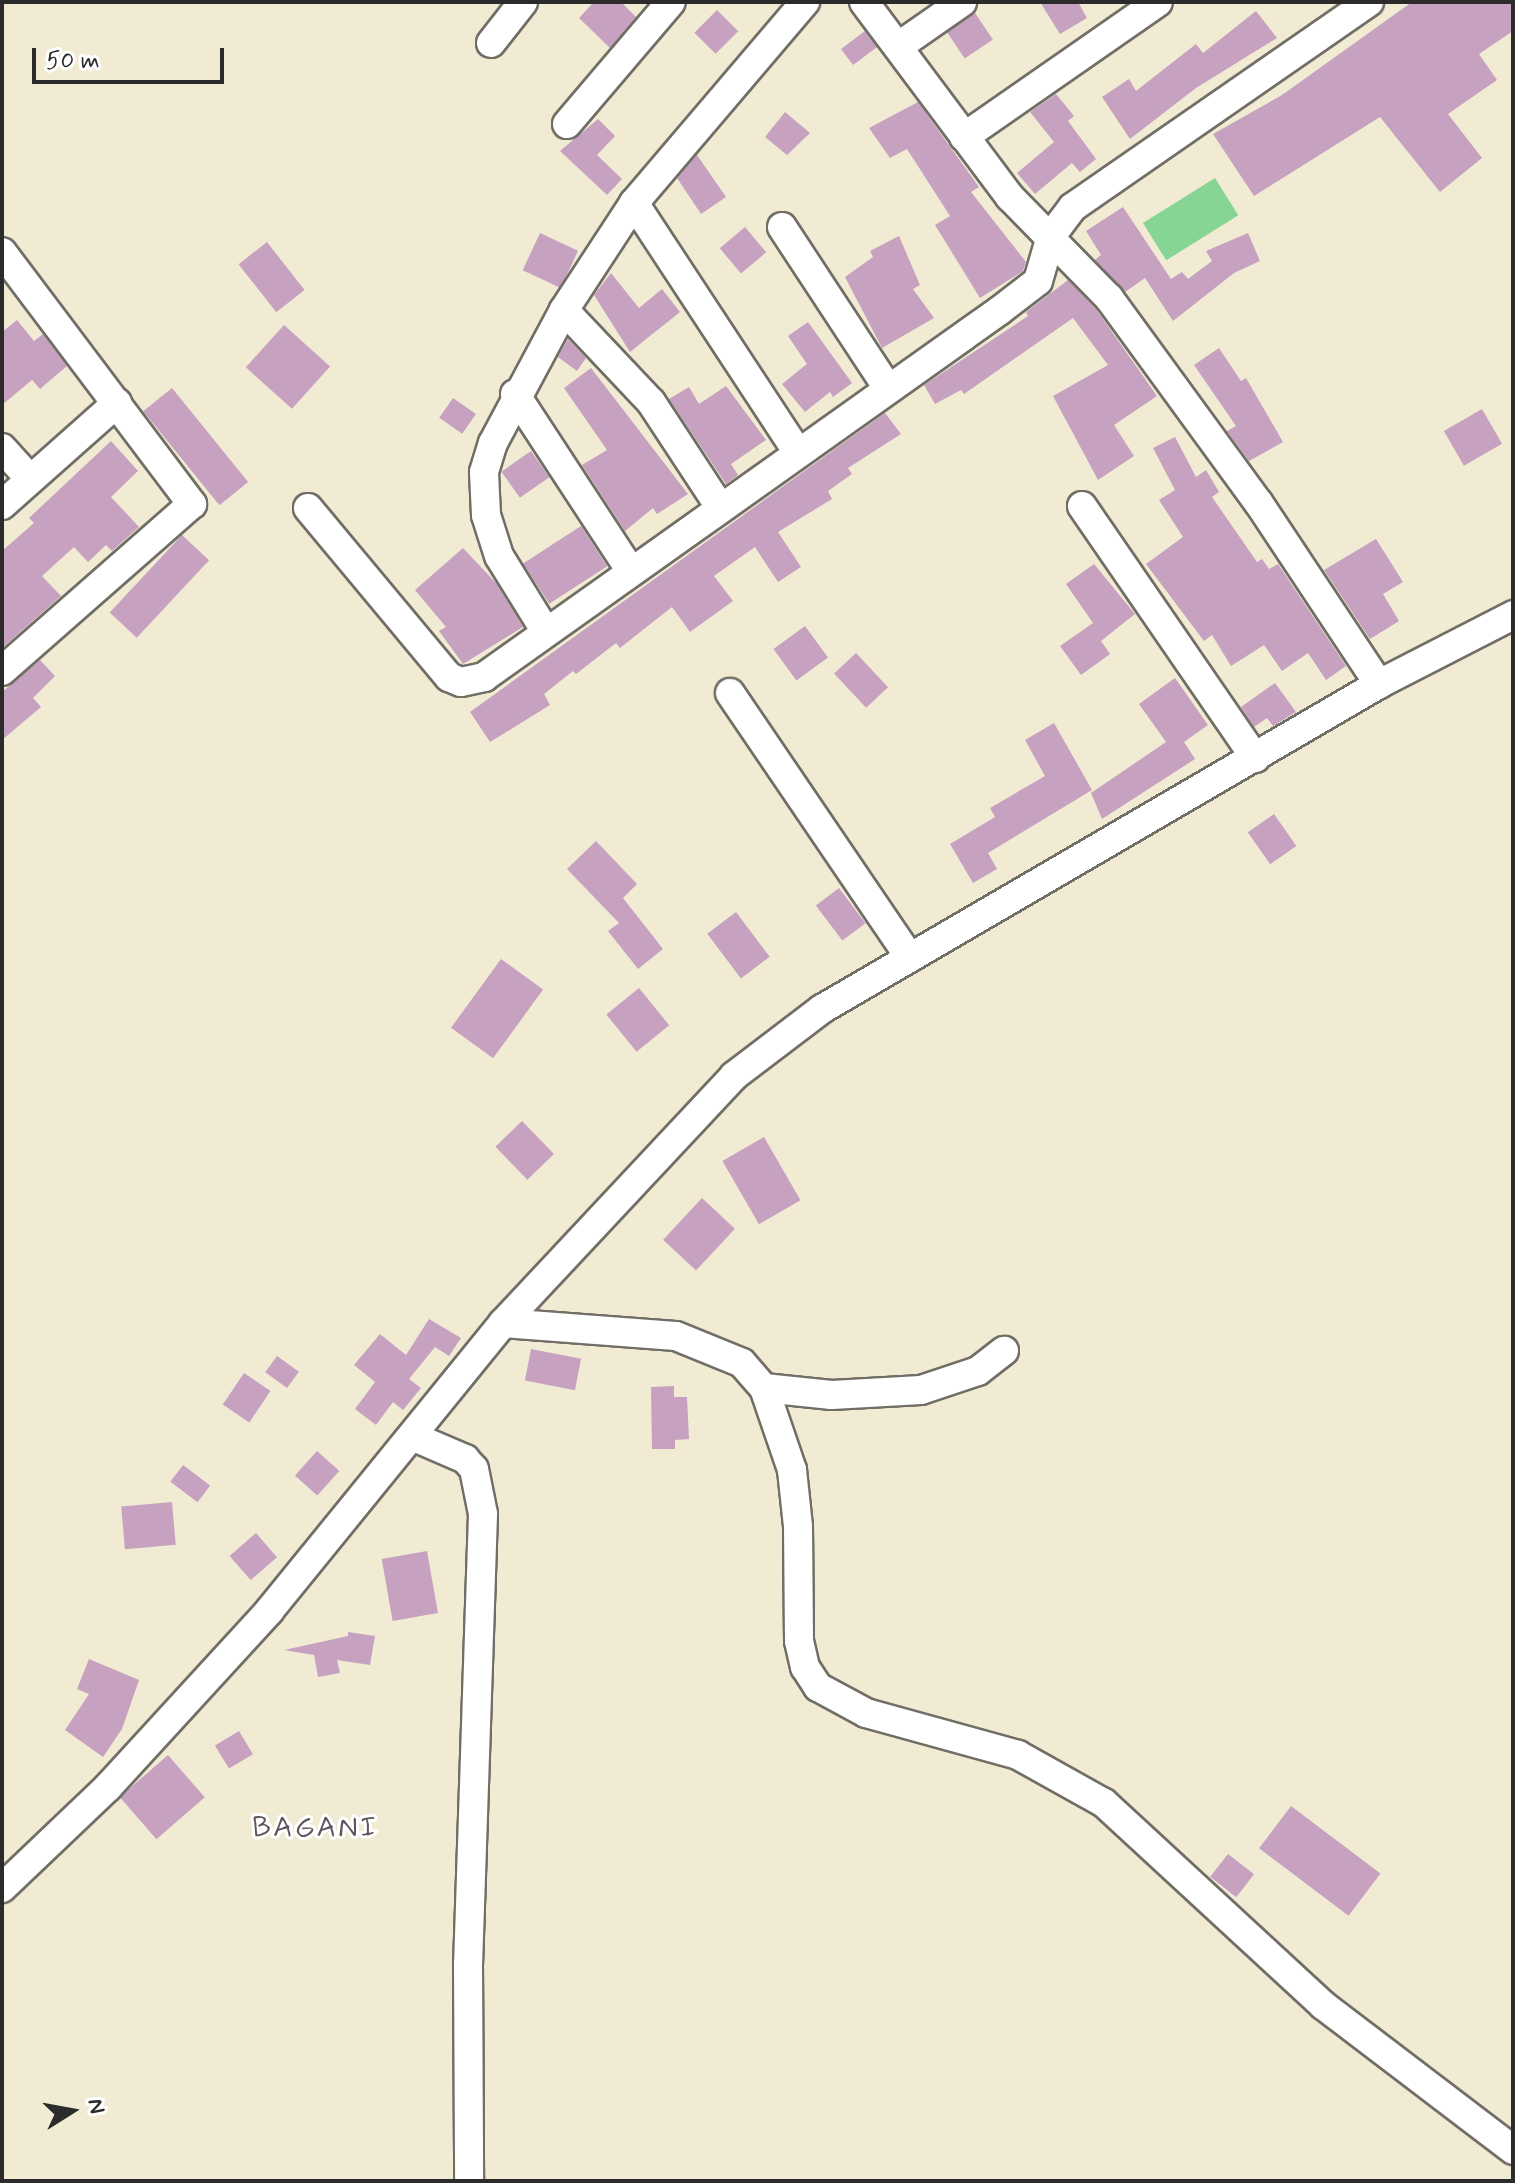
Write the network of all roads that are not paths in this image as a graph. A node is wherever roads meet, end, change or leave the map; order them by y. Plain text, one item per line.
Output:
1 (523, 2) edge
2 (671, 2) edge
3 (805, 2) edge
4 (864, 2) edge
5 (962, 2) edge
6 (1158, 2) edge
7 (1369, 2) edge
8 (491, 43) dead end
9 (899, 46) junction
10 (567, 124) dead end
11 (964, 137) junction
12 (634, 203) junction
13 (782, 227) dead end
14 (1051, 236) junction
15 (2, 252) edge
16 (564, 310) junction
17 (887, 387) junction
18 (515, 394) junction
19 (117, 403) junction
20 (2, 448) edge
21 (797, 451) junction
22 (29, 478) junction
23 (2, 505) edge
24 (1082, 506) dead end
25 (720, 507) junction
26 (308, 508) dead end
27 (631, 571) junction
28 (1513, 615) edge
29 (546, 632) junction
30 (2, 671) edge
31 (1379, 684) junction
32 (730, 693) dead end
33 (1255, 758) junction
34 (910, 958) junction
35 (503, 1323) junction
36 (1004, 1351) dead end
37 (764, 1388) junction
38 (414, 1437) junction
39 (2, 1888) edge
40 (1513, 2150) edge
41 (469, 2181) edge

1 - 8 street
2 - 10 street
3 - 12 street
4 - 9 street
5 - 9 street
6 - 11 street
7 - 14 street
9 - 11 street
11 - 14 street
12 - 16 street
12 - 21 street
13 - 17 street
14 - 17 street
14 - 31 street
15 - 19 street
16 - 18 street
16 - 25 street
17 - 21 street
18 - 27 street
18 - 29 street
19 - 22 street
19 - 30 street
20 - 22 street
21 - 25 street
22 - 23 street
24 - 33 street
25 - 27 street
26 - 29 street
27 - 29 street
28 - 31 street
31 - 33 street
32 - 34 street
33 - 34 street
34 - 35 street
35 - 37 street
35 - 38 street
36 - 37 street
37 - 40 street
38 - 39 street
38 - 41 street

